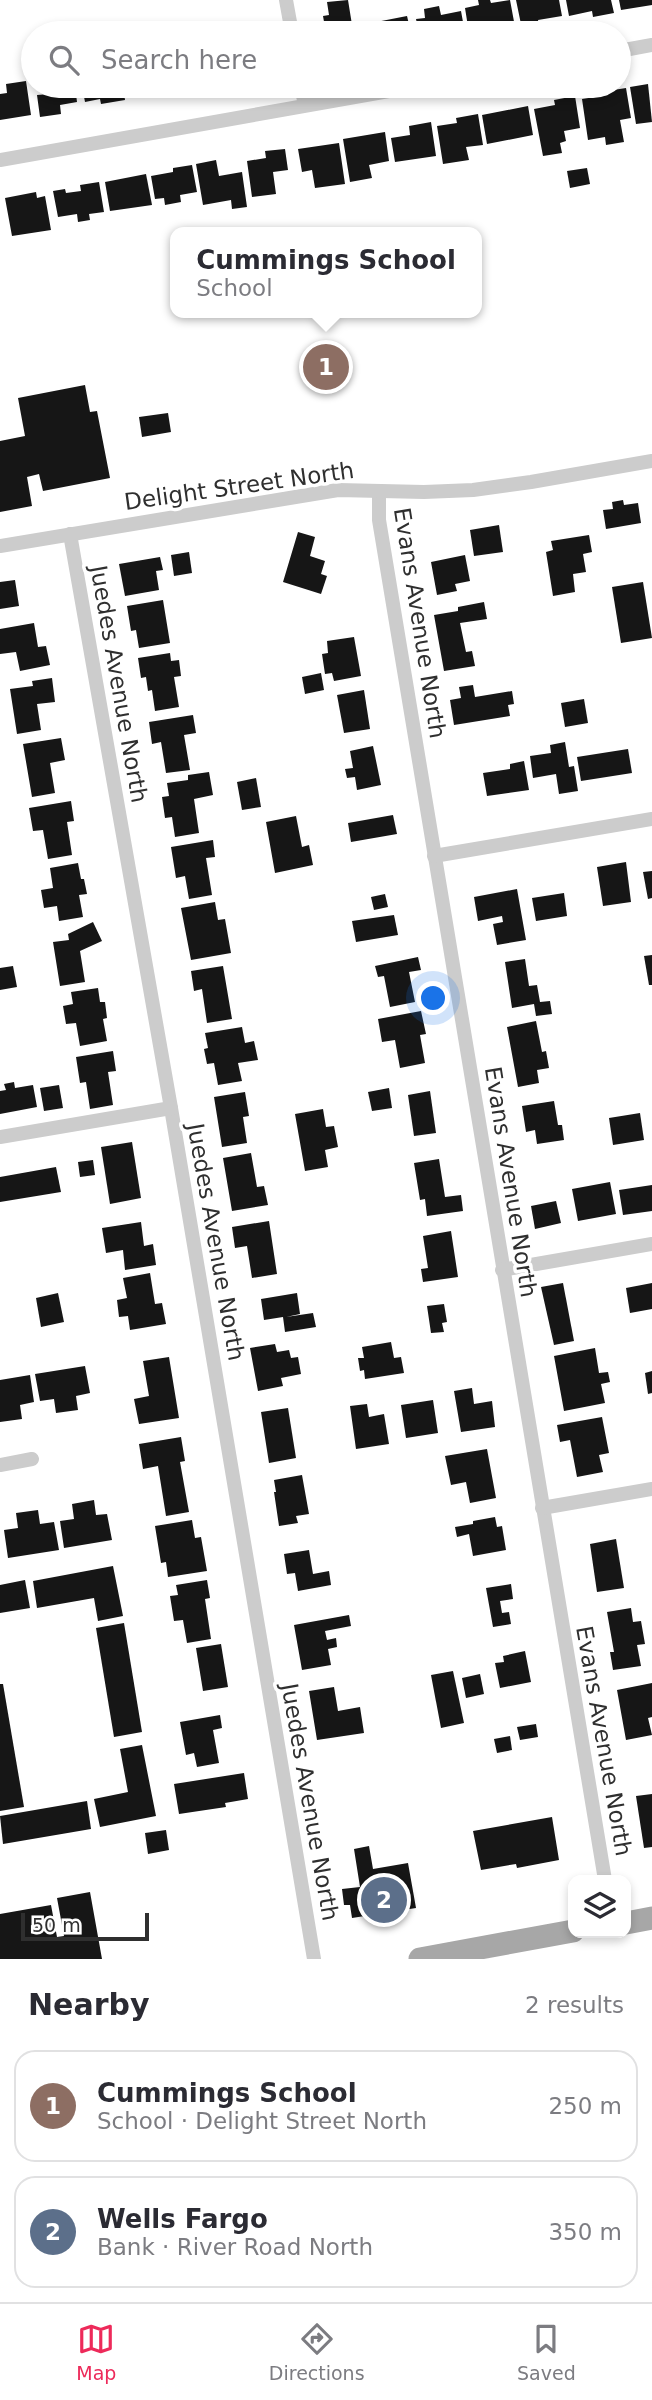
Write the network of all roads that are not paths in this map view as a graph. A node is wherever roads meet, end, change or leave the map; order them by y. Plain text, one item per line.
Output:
1 (286, 0) edge
2 (290, 21) edge
3 (652, 46) edge
4 (631, 49) edge
5 (304, 98) edge
6 (346, 98) edge
7 (305, 105) junction
8 (0, 160) edge
9 (652, 461) edge
10 (379, 491) junction
11 (70, 534) junction
12 (0, 546) edge
13 (652, 819) edge
14 (435, 856) junction
15 (171, 1108) junction
16 (0, 1138) edge
17 (652, 1244) edge
18 (502, 1270) junction
19 (32, 1459) dead end
20 (0, 1465) edge
21 (652, 1489) edge
22 (542, 1508) junction
23 (604, 1875) edge
24 (652, 1918) edge
25 (631, 1922) edge
26 (568, 1932) edge
27 (431, 1958) edge
28 (314, 1959) edge

1 - 2 street
3 - 4 street
5 - 7 street
6 - 7 street
7 - 8 street
9 - 10 street, Delight Street North
10 - 11 street, Delight Street North
10 - 14 street, Evans Avenue North
11 - 12 street, Delight Street North
11 - 15 street, Juedes Avenue North
13 - 14 street
14 - 18 street, Evans Avenue North
15 - 16 street
15 - 28 street, Juedes Avenue North
17 - 18 street
18 - 22 street, Evans Avenue North
19 - 20 street
21 - 22 street
22 - 23 street, Evans Avenue North
24 - 25 main road
26 - 27 main road

